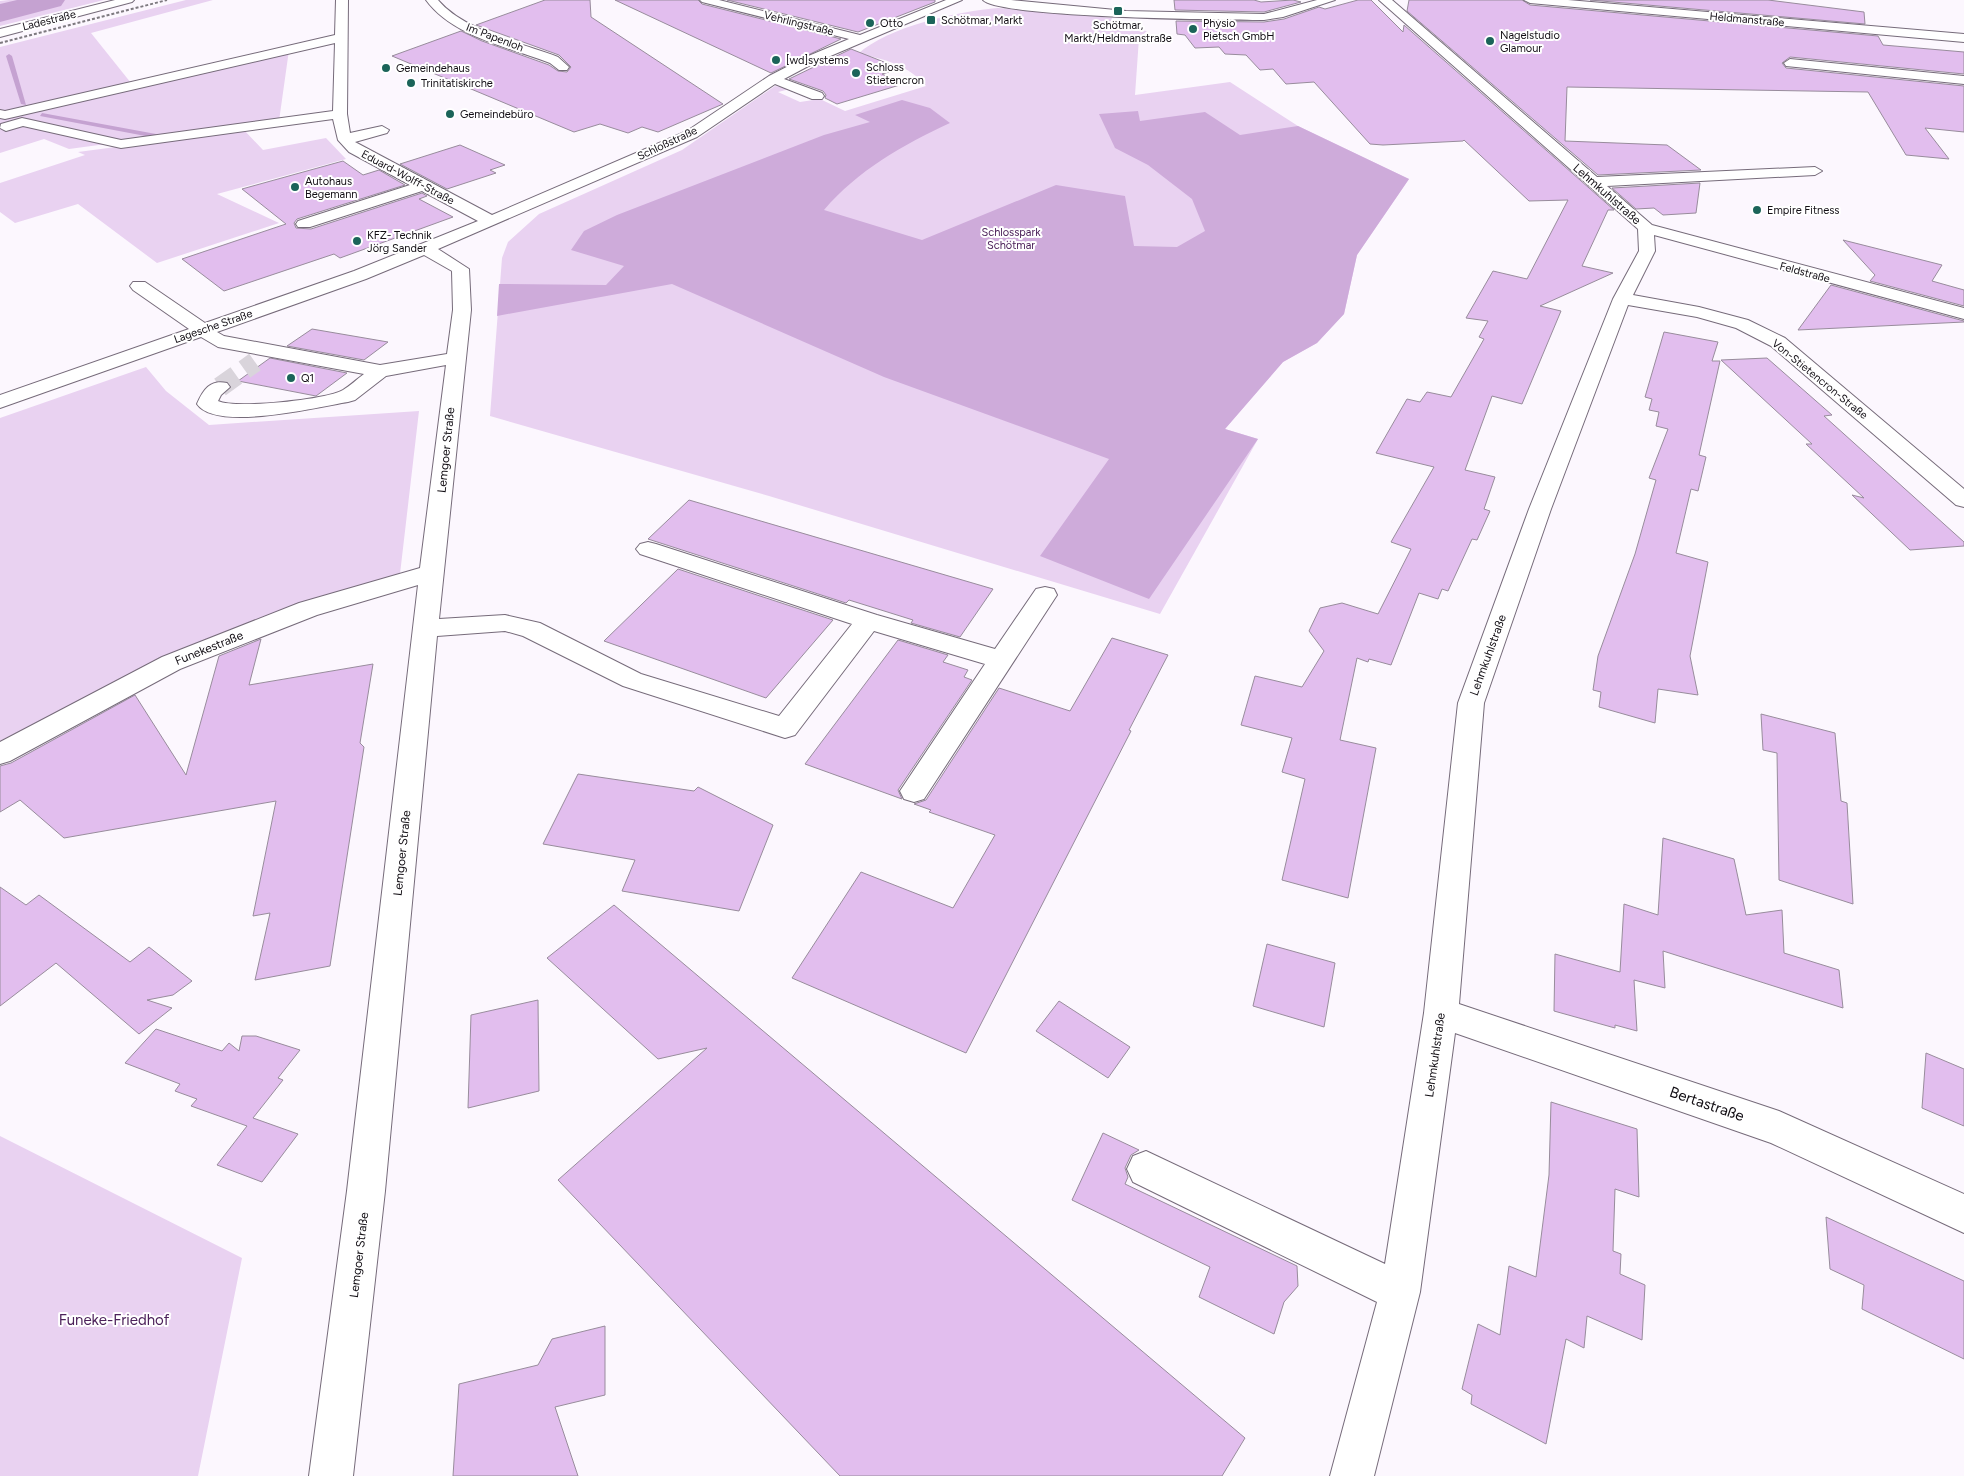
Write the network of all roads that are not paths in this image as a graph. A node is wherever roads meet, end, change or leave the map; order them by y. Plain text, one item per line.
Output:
1 (128, 0) edge
2 (342, 0) edge
3 (432, 0) edge
4 (706, 0) edge
5 (956, 0) edge
6 (989, 0) edge
7 (1329, 0) edge
8 (1385, 0) edge
9 (1537, 0) edge
10 (1681, 0) edge
11 (1159, 3) dead end
12 (1686, 13) junction
13 (1168, 15) junction
14 (0, 33) edge
15 (340, 38) junction
16 (862, 39) junction
17 (1961, 43) edge
18 (1790, 62) dead end
19 (563, 67) dead end
20 (774, 79) junction
21 (1964, 80) edge
22 (817, 96) dead end
23 (340, 114) junction
24 (2, 119) edge
25 (382, 130) dead end
26 (345, 140) junction
27 (1815, 171) dead end
28 (1592, 182) junction
29 (425, 185) junction
30 (491, 221) junction
31 (304, 224) dead end
32 (1646, 228) junction
33 (425, 248) junction
34 (139, 286) dead end
35 (1622, 299) junction
36 (1964, 314) edge
37 (204, 330) junction
38 (271, 351) junction
39 (456, 358) junction
40 (254, 362) tunnel mouth
41 (380, 370) junction
42 (220, 386) tunnel mouth
43 (0, 402) edge
44 (1964, 500) edge
45 (648, 549) dead end
46 (431, 573) junction
47 (1045, 595) dead end
48 (868, 621) junction
49 (425, 628) junction
50 (1002, 660) junction
51 (0, 754) edge
52 (914, 791) dead end
53 (1442, 1013) junction
54 (1146, 1170) dead end
55 (1964, 1214) edge
56 (1400, 1292) junction
57 (331, 1476) edge
58 (1352, 1476) edge

1 - 14 street, Ladestraße
2 - 15 street
3 - 19 street, Im Papenloh
4 - 16 street, Vehrlingstraße
5 - 16 street, Schloßstraße
6 - 13 street
7 - 13 street
8 - 28 street, Lehmkuhlstraße
9 - 12 street, Heldmanstraße
10 - 12 street
11 - 13 street
12 - 17 street, Heldmanstraße
15 - 23 street
15 - 24 street
16 - 20 street, Schloßstraße
18 - 21 street
20 - 22 street
20 - 30 street, Schloßstraße
23 - 24 street
23 - 26 street
25 - 26 street
26 - 29 street, Eduard-Wolff-Straße
27 - 28 street
28 - 32 street, Lehmkuhlstraße
29 - 30 street, Eduard-Wolff-Straße
29 - 31 street
30 - 33 street, Schloßstraße
32 - 35 street, Lehmkuhlstraße
32 - 36 street, Feldstraße
33 - 37 street, Lagesche Straße
33 - 39 street, Lemgoer Straße
34 - 37 street
35 - 44 street, Von-Stietencron-Straße
35 - 53 street, Lehmkuhlstraße
37 - 38 street
37 - 43 street, Lagesche Straße
38 - 40 street
38 - 41 street
39 - 41 street
39 - 46 street, Lemgoer Straße
41 - 42 street
45 - 48 street
46 - 49 street, Lemgoer Straße
46 - 51 street, Funekestraße
47 - 50 street
48 - 49 street
48 - 50 street
49 - 57 street, Lemgoer Straße
50 - 52 street
53 - 55 street, Bertastraße
53 - 56 street, Lehmkuhlstraße
54 - 56 street
56 - 58 street, Lehmkuhlstraße

